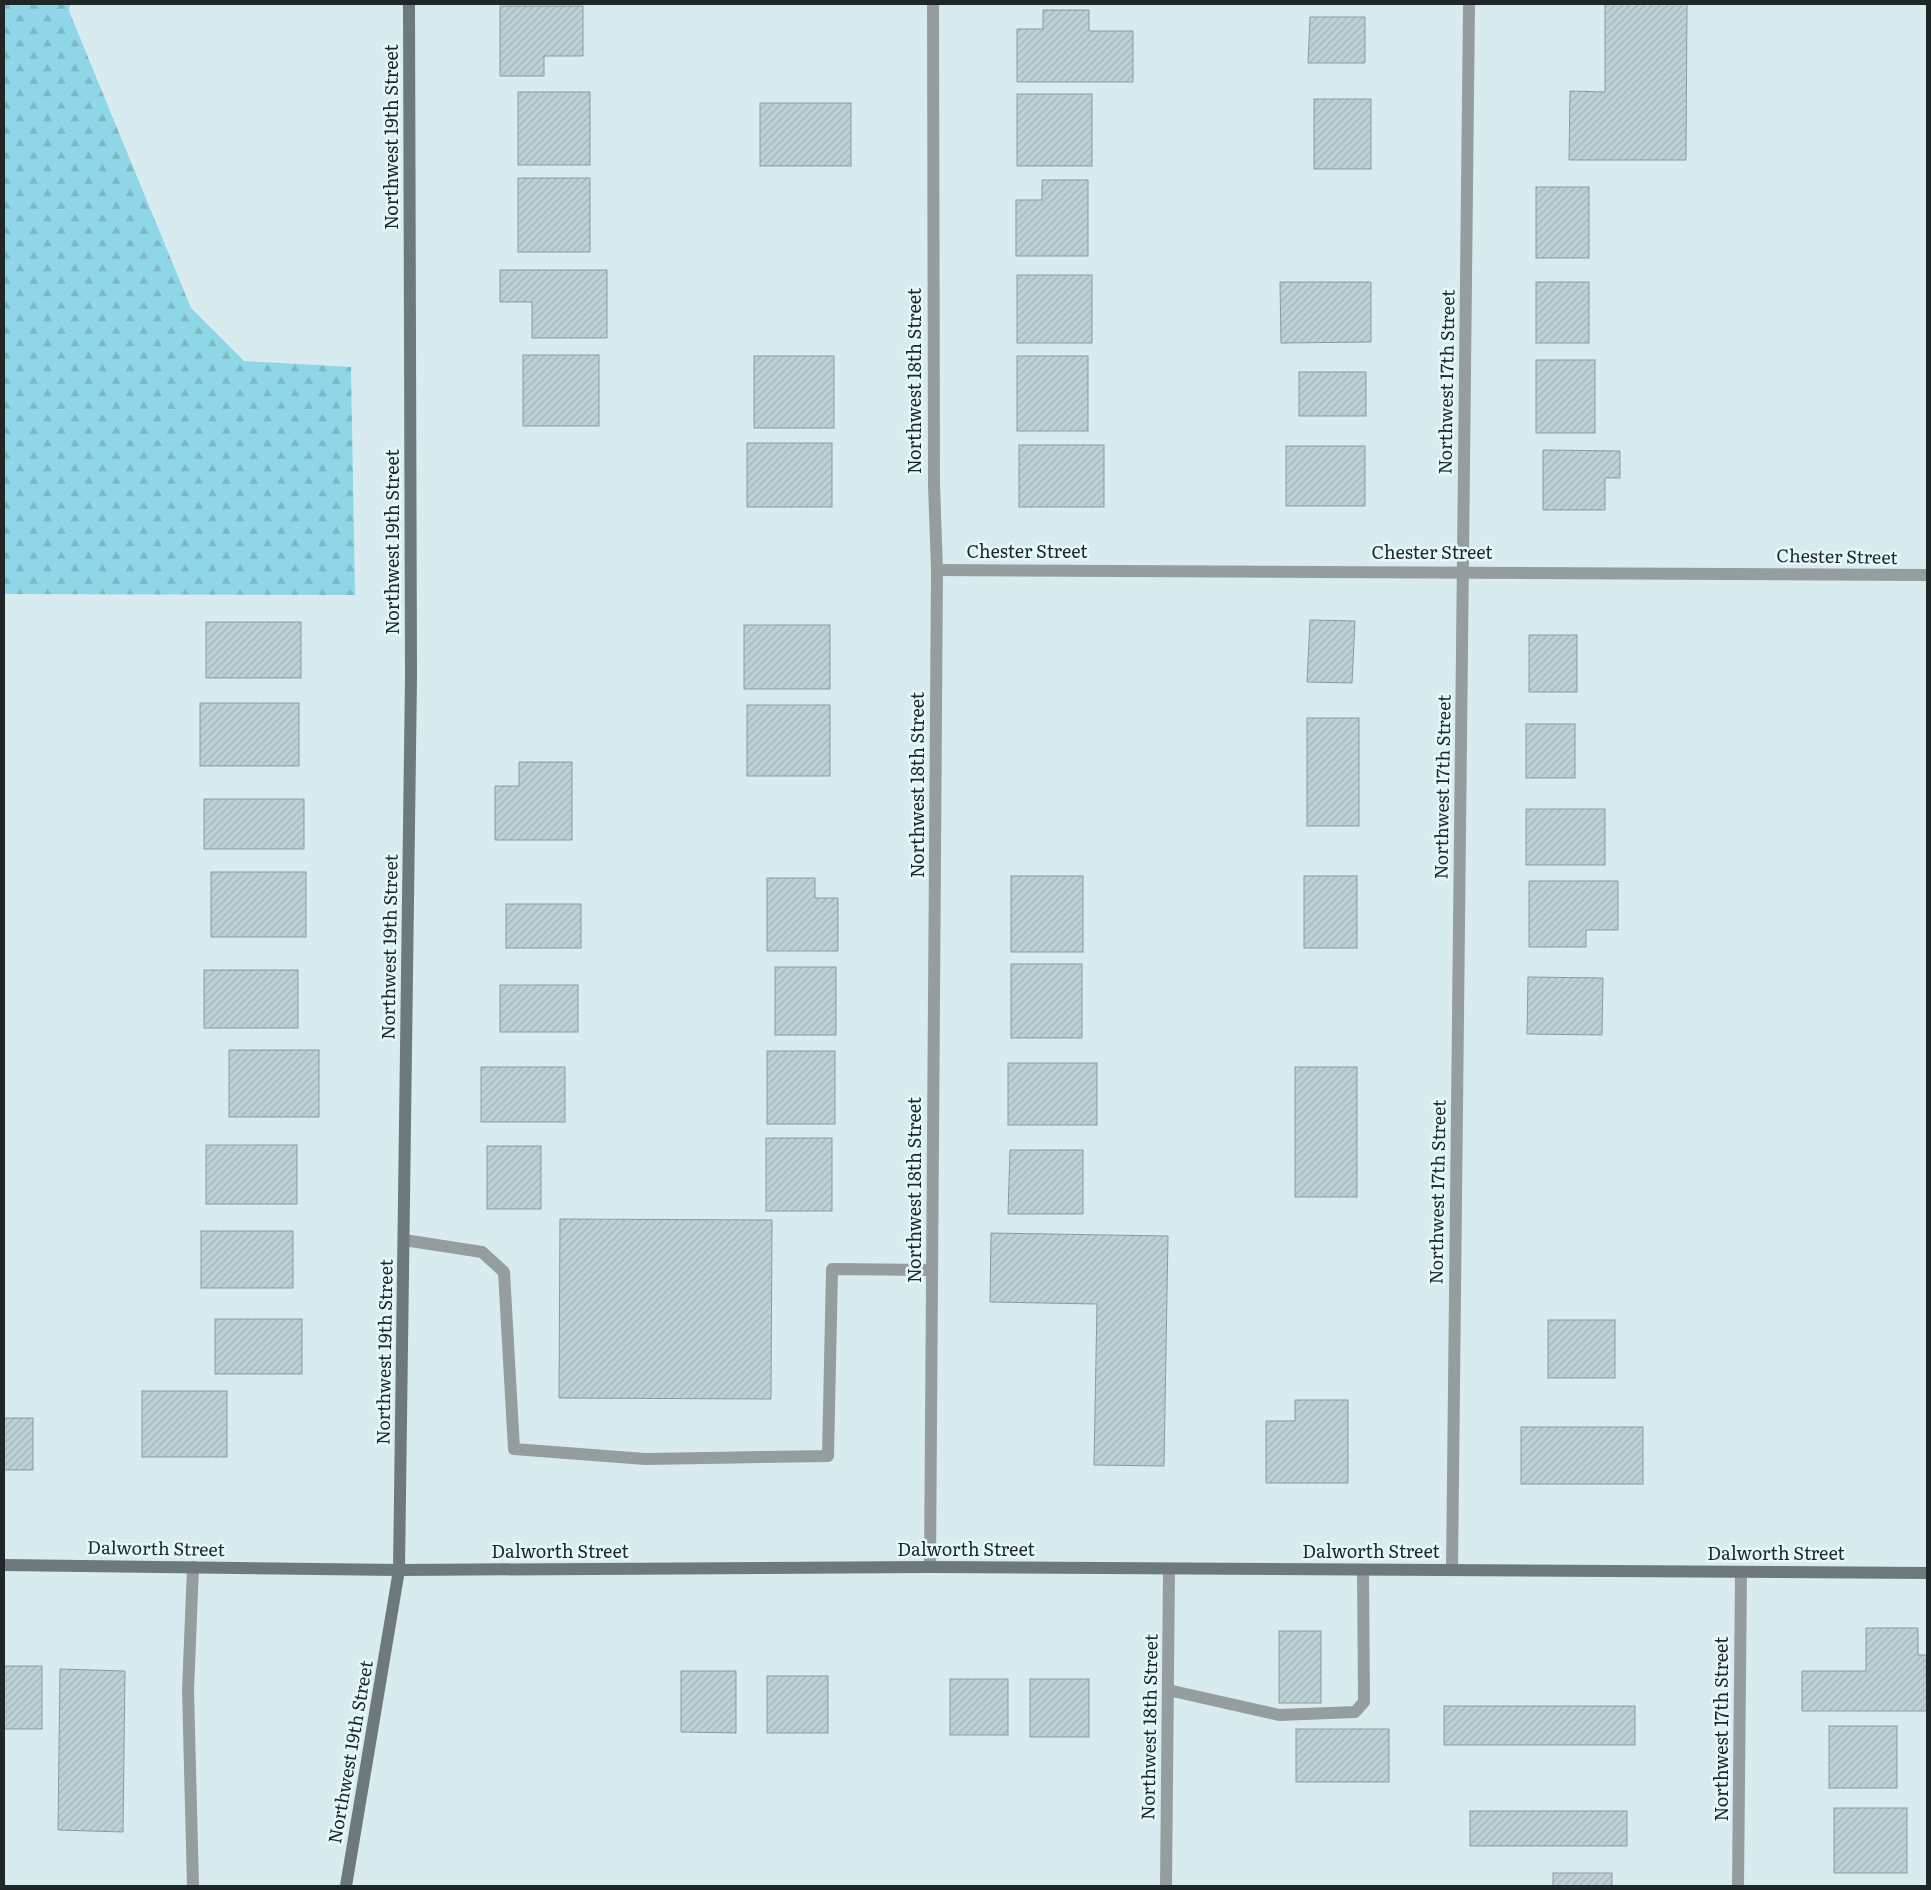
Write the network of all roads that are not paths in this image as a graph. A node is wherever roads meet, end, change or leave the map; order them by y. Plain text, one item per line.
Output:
1 (409, 4) edge
2 (933, 4) edge
3 (1468, 4) edge
4 (937, 570) junction
5 (1462, 571) junction
6 (1927, 575) edge
7 (404, 1240) junction
8 (932, 1270) junction
9 (4, 1565) edge
10 (193, 1567) junction
11 (930, 1567) junction
12 (1169, 1568) junction
13 (400, 1570) junction
14 (1363, 1570) junction
15 (1452, 1570) junction
16 (1741, 1572) junction
17 (1927, 1573) edge
18 (1168, 1690) junction
19 (193, 1886) edge
20 (346, 1886) edge
21 (1166, 1886) edge
22 (1738, 1886) edge

1 - 7 street, Northwest 19th Street
2 - 4 street, Northwest 18th Street
3 - 5 street, Northwest 17th Street
4 - 5 street, Chester Street
4 - 8 street, Northwest 18th Street
5 - 6 street, Chester Street
5 - 15 street, Northwest 17th Street
7 - 8 street
7 - 13 street, Northwest 19th Street
8 - 11 street, Northwest 18th Street
9 - 10 street, Dalworth Street
10 - 13 street, Dalworth Street
10 - 19 street
11 - 12 street, Dalworth Street
11 - 13 street, Dalworth Street
12 - 14 street, Dalworth Street
12 - 18 street, Northwest 18th Street
13 - 20 street, Northwest 19th Street
14 - 15 street, Dalworth Street
14 - 18 street
15 - 16 street, Dalworth Street
16 - 17 street, Dalworth Street
16 - 22 street, Northwest 17th Street
18 - 21 street, Northwest 18th Street

